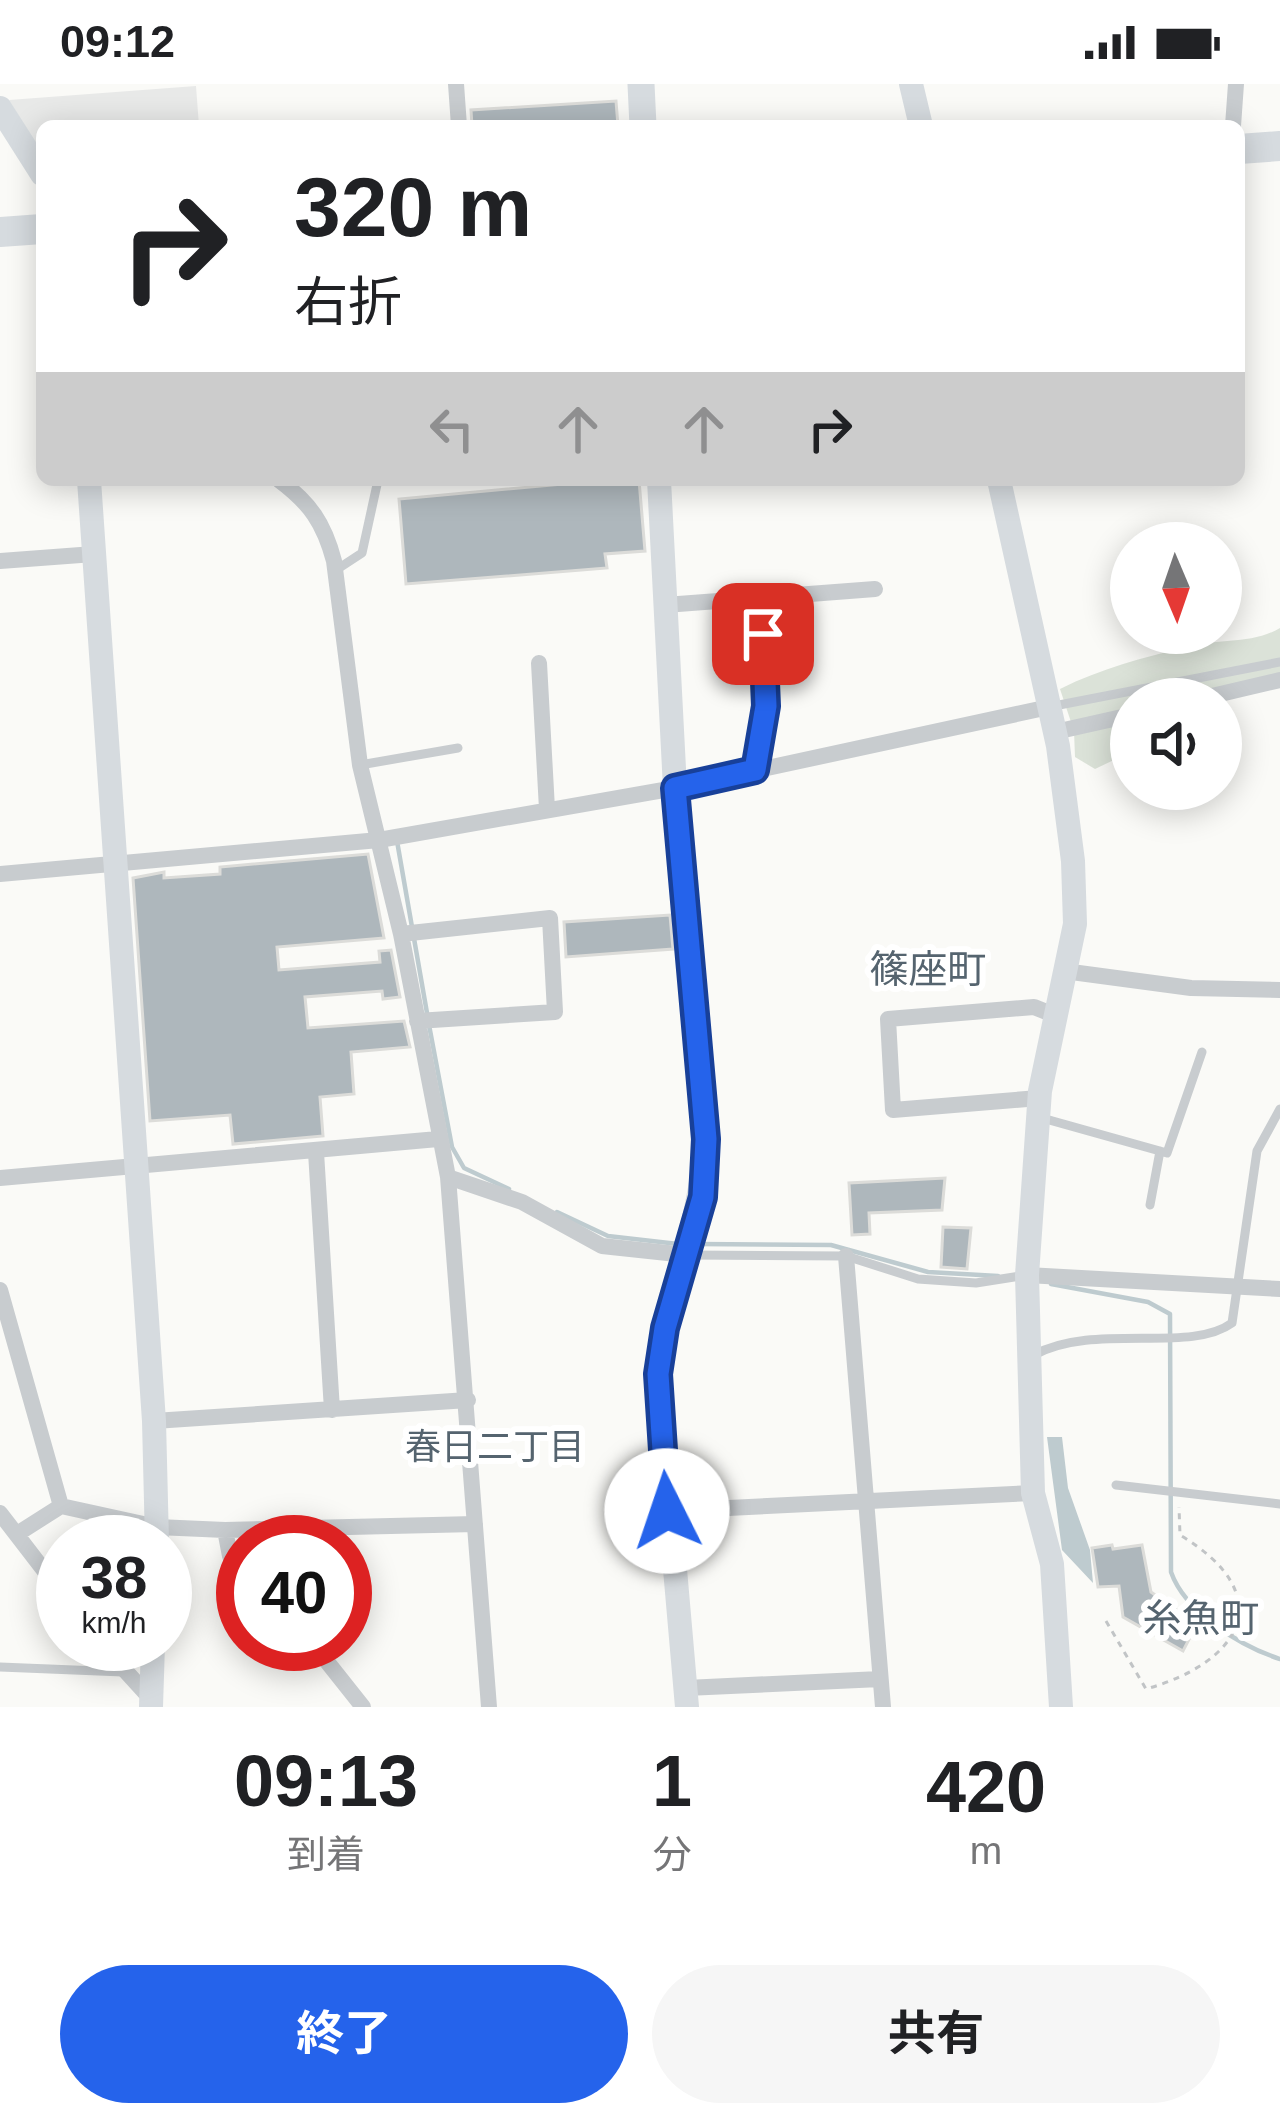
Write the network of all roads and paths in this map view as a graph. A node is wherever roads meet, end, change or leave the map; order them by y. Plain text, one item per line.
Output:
1 (456, 84) edge
2 (641, 84) edge
3 (911, 84) edge
4 (1236, 84) edge
5 (0, 108) edge
6 (459, 120) edge
7 (643, 120) edge
8 (920, 120) edge
9 (1233, 120) edge
10 (1280, 146) edge
11 (1245, 149) edge
12 (36, 165) edge
13 (36, 229) edge
14 (0, 232) edge
15 (89, 486) edge
16 (287, 486) edge
17 (377, 486) edge
18 (659, 486) edge
19 (1000, 486) edge
20 (94, 554) junction
21 (0, 561) edge
22 (336, 570) junction
23 (875, 590) dead end
24 (762, 598) junction
25 (665, 605) junction
26 (1280, 662) edge
27 (539, 663) dead end
28 (1280, 680) edge
29 (1242, 689) edge
30 (1049, 707) junction
31 (1110, 720) edge
32 (1055, 732) junction
33 (458, 748) dead end
34 (360, 765) junction
35 (755, 770) junction
36 (675, 788) junction
37 (547, 809) junction
38 (379, 840) junction
39 (115, 864) junction
40 (0, 874) edge
41 (401, 934) junction
42 (1064, 971) junction
43 (1280, 990) edge
44 (1054, 1015) junction
45 (417, 1021) junction
46 (1202, 1052) dead end
47 (1038, 1107) junction
48 (1280, 1108) edge
49 (438, 1139) junction
50 (1160, 1150) junction
51 (316, 1151) junction
52 (136, 1169) junction
53 (448, 1177) junction
54 (0, 1178) edge
55 (1150, 1205) dead end
56 (686, 1256) junction
57 (846, 1256) junction
58 (1027, 1275) junction
59 (1238, 1287) junction
60 (1280, 1289) edge
61 (0, 1290) edge
62 (1029, 1357) junction
63 (468, 1400) junction
64 (332, 1410) junction
65 (154, 1421) junction
66 (1116, 1485) dead end
67 (1178, 1492) junction
68 (1033, 1493) junction
69 (867, 1501) junction
70 (1280, 1504) edge
71 (61, 1506) junction
72 (667, 1511) junction
73 (0, 1513) edge
74 (92, 1515) edge
75 (156, 1515) edge
76 (475, 1524) junction
77 (372, 1526) edge
78 (17, 1534) junction
79 (36, 1559) edge
80 (1106, 1621) dead end
81 (0, 1666) edge
82 (152, 1671) edge
83 (334, 1671) edge
84 (123, 1672) joint
85 (880, 1679) junction
86 (687, 1698) edge
87 (151, 1704) edge
88 (363, 1707) edge
89 (489, 1707) edge
90 (883, 1707) edge
91 (1061, 1707) edge

1 - 6 street
2 - 7 main road
3 - 8 street
4 - 9 street
5 - 12 street
10 - 11 highway
13 - 14 highway
15 - 20 street
16 - 22 street
17 - 22 lane
18 - 25 street
19 - 30 street
20 - 21 street
20 - 39 street
22 - 34 street
23 - 24 street
24 - 25 street
24 - 35 lane
25 - 36 street
26 - 30 lane
27 - 37 street
28 - 29 street
30 - 32 street
30 - 35 street
31 - 32 street
32 - 42 street
33 - 34 lane
34 - 38 street
35 - 36 street
36 - 37 street
36 - 56 street
37 - 38 street
38 - 39 street
38 - 41 street
39 - 40 street
39 - 52 street
41 - 45 street
41 - 45 street
42 - 43 street
42 - 44 street
44 - 47 street
44 - 47 street
45 - 49 street
46 - 50 lane
47 - 50 lane
47 - 58 street
48 - 59 lane
49 - 51 street
49 - 53 street
50 - 55 lane
51 - 52 street
51 - 64 street
52 - 54 street
52 - 65 street
53 - 56 street
53 - 63 street
56 - 57 lane
56 - 72 street
57 - 58 lane
57 - 69 street
58 - 59 street
58 - 62 street
59 - 60 street
59 - 62 lane
61 - 71 street
62 - 68 street
63 - 64 street
63 - 76 street
64 - 65 street
65 - 75 street
66 - 67 lane
67 - 70 lane
67 - 80 path
68 - 69 street
68 - 91 street
69 - 72 street
69 - 85 street
71 - 74 street
71 - 78 street
72 - 86 street
73 - 78 street
76 - 77 street
76 - 89 street
78 - 79 street
81 - 84 lane
82 - 87 street
83 - 88 street
84 - 87 street
85 - 86 street
85 - 90 street

